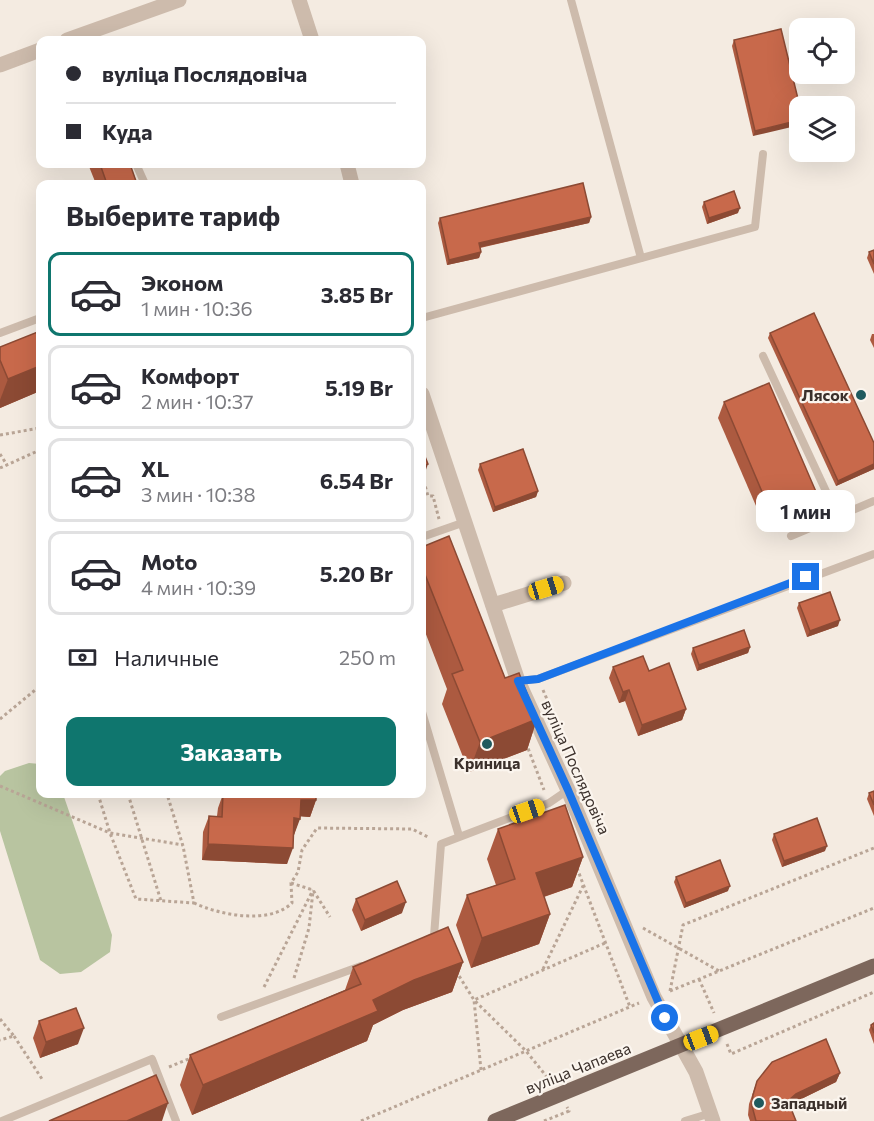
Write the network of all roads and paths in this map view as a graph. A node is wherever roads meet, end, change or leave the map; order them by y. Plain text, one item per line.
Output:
1 (179, 0) edge
2 (299, 0) edge
3 (571, 0) edge
4 (89, 36) edge
5 (311, 36) edge
6 (36, 52) edge
7 (0, 65) edge
8 (763, 154) dead end
9 (641, 258) junction
10 (426, 317) edge
11 (36, 320) edge
12 (0, 333) edge
13 (763, 356) dead end
14 (426, 406) edge
15 (36, 429) edge
16 (0, 435) edge
17 (36, 452) edge
18 (0, 454) edge
19 (7, 465) junction
20 (0, 468) edge
21 (874, 501) edge
22 (838, 517) junction
23 (465, 522) junction
24 (426, 536) edge
25 (791, 536) dead end
26 (874, 554) edge
27 (564, 583) dead end
28 (493, 605) junction
29 (538, 679) junction
30 (518, 681) junction
31 (36, 689) edge
32 (552, 712) dead end
33 (0, 719) edge
34 (426, 725) edge
35 (0, 786) edge
36 (568, 790) junction
37 (99, 798) edge
38 (129, 798) edge
39 (167, 798) edge
40 (110, 833) junction
41 (459, 836) junction
42 (144, 840) junction
43 (441, 844) junction
44 (183, 846) junction
45 (874, 848) edge
46 (575, 864) edge
47 (291, 883) junction
48 (583, 885) junction
49 (314, 890) junction
50 (161, 901) junction
51 (194, 903) junction
52 (874, 908) edge
53 (330, 917) dead end
54 (643, 928) dead end
55 (605, 943) junction
56 (412, 945) edge
57 (679, 948) junction
58 (368, 963) edge
59 (453, 965) edge
60 (874, 966) edge
61 (542, 971) junction
62 (719, 971) junction
63 (293, 980) dead end
64 (670, 991) junction
65 (262, 992) dead end
66 (874, 992) edge
67 (654, 997) junction
68 (474, 1000) junction
69 (630, 1007) junction
70 (221, 1017) dead end
71 (0, 1019) edge
72 (14, 1036) junction
73 (0, 1040) edge
74 (681, 1045) junction
75 (526, 1051) junction
76 (200, 1054) edge
77 (731, 1054) dead end
78 (481, 1070) junction
79 (156, 1073) junction
80 (42, 1078) dead end
81 (569, 1111) dead end
82 (712, 1117) edge
83 (2, 1121) edge
84 (176, 1121) edge
85 (361, 1121) edge
86 (495, 1121) edge
87 (544, 1121) edge
88 (685, 1121) edge

1 - 4 street
2 - 5 street
3 - 9 lane
6 - 7 street
8 - 9 lane
9 - 10 lane
11 - 12 lane
13 - 22 lane
14 - 23 street, вуліца Послядовіча
15 - 16 path
17 - 19 path
18 - 19 path
19 - 20 path
21 - 22 lane
22 - 25 lane
23 - 24 lane
23 - 28 street, вуліца Послядовіча
26 - 29 lane
27 - 28 street
28 - 30 street, вуліца Послядовіча
29 - 30 lane
29 - 32 path
30 - 36 street, вуліца Послядовіча
31 - 33 path
34 - 41 lane
35 - 40 path
36 - 41 lane
36 - 67 street, вуліца Послядовіча
37 - 40 path
38 - 42 path
39 - 44 path
40 - 42 path
40 - 50 path
41 - 43 lane
42 - 44 path
42 - 50 path
43 - 47 path
43 - 56 lane
44 - 51 path
45 - 57 path
46 - 48 path
47 - 49 path
47 - 51 path
48 - 55 path
48 - 61 path
49 - 53 path
49 - 63 path
49 - 65 path
50 - 51 path
52 - 62 path
54 - 57 path
55 - 61 path
55 - 69 path
57 - 62 path
57 - 64 path
58 - 70 lane
59 - 68 path
60 - 74 main road, вуліца Чапаева
61 - 68 path
62 - 64 path
64 - 67 path
66 - 77 path
67 - 69 path
67 - 74 street, вуліца Послядовіча
68 - 75 path
68 - 78 path
69 - 75 path
71 - 72 path
72 - 73 path
72 - 80 path
74 - 82 street, вуліца Послядовіча
74 - 86 main road, вуліца Чапаева
75 - 78 path
76 - 79 path
78 - 85 path
79 - 83 lane
79 - 84 lane
81 - 87 path
82 - 88 lane

